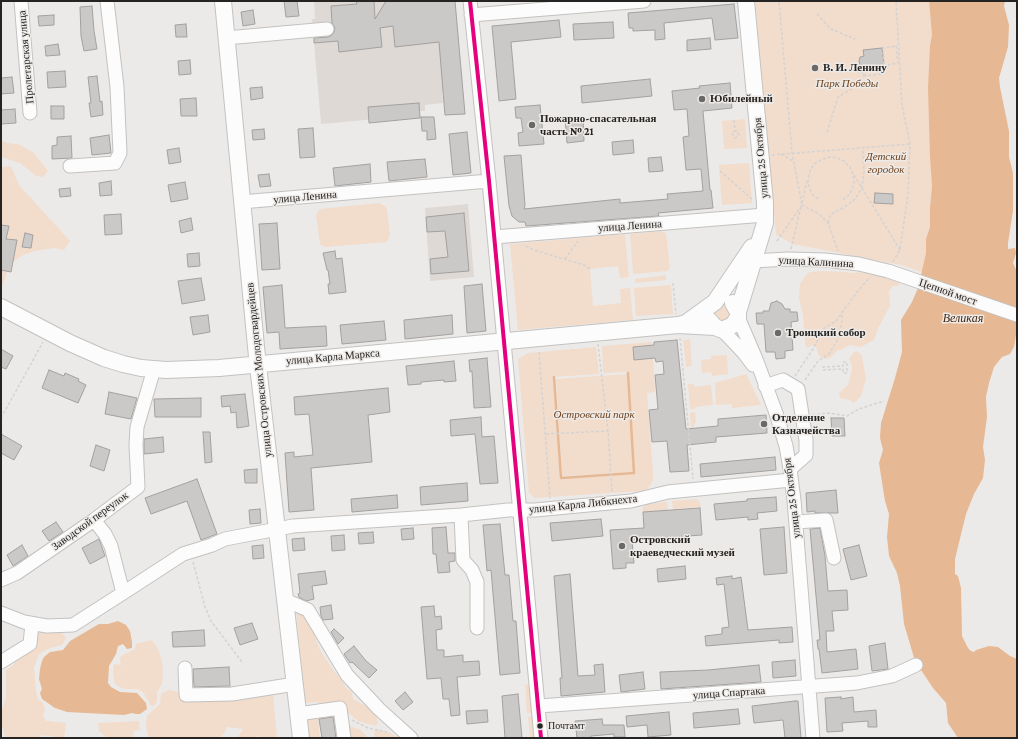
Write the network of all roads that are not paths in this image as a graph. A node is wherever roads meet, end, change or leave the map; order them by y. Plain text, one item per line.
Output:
1 (21, 1) edge
2 (107, 1) edge
3 (223, 1) edge
4 (470, 1) edge
5 (644, 1) edge
6 (746, 1) edge
7 (471, 15) junction
8 (327, 29) dead end
9 (226, 38) junction
10 (30, 113) dead end
11 (70, 166) dead end
12 (489, 181) junction
13 (242, 202) junction
14 (764, 223) junction
15 (494, 237) junction
16 (753, 261) junction
17 (901, 276) joint
18 (713, 304) junction
19 (1, 307) edge
20 (738, 314) junction
21 (1017, 315) edge
22 (678, 325) junction
23 (717, 328) junction
24 (503, 342) junction
25 (258, 364) junction
26 (154, 369) junction
27 (765, 386) junction
28 (791, 474) junction
29 (520, 510) junction
30 (461, 515) junction
31 (94, 520) junction
32 (796, 522) junction
33 (277, 530) junction
34 (834, 558) dead end
35 (1, 580) edge
36 (122, 593) junction
37 (285, 600) junction
38 (1, 613) edge
39 (32, 624) junction
40 (477, 628) dead end
41 (1, 662) edge
42 (916, 665) dead end
43 (185, 668) dead end
44 (295, 684) junction
45 (808, 688) junction
46 (539, 706) junction
47 (298, 714) junction
48 (301, 738) edge
49 (344, 738) edge
50 (411, 738) edge
51 (541, 738) edge
52 (813, 738) edge

1 - 10 street, Пролетарская улица
2 - 11 street
3 - 9 main road, улица Островских Молодогвардейцев
4 - 7 street
5 - 7 street
6 - 14 main road, улица 25 Октября
7 - 12 street
8 - 9 street
9 - 13 main road, улица Островских Молодогвардейцев
12 - 13 street, улица Ленина
12 - 15 street
13 - 25 main road, улица Островских Молодогвардейцев
14 - 15 street, улица Ленина
14 - 16 main road, улица 25 Октября
14 - 18 main road
15 - 24 street
16 - 17 street, улица Калинина
16 - 20 main road, улица 25 Октября
17 - 21 street, Цепной мост
18 - 20 main road
18 - 22 main road
18 - 23 main road
19 - 26 main road, улица Карла Маркса
20 - 23 main road
20 - 27 street, улица 25 Октября
22 - 23 main road
22 - 24 main road, улица Карла Маркса
23 - 27 street
24 - 25 main road, улица Карла Маркса
24 - 29 street
25 - 26 main road, улица Карла Маркса
25 - 33 main road, улица Островских Молодогвардейцев
26 - 31 street, Заводской переулок
27 - 28 street, улица 25 Октября
27 - 28 street
28 - 29 street, улица Карла Либкнехта
28 - 32 street, улица 25 Октября
29 - 30 street, улица Карла Либкнехта
29 - 46 street
30 - 33 street, улица Карла Либкнехта
30 - 40 street
31 - 35 street, Заводской переулок
31 - 36 street
32 - 34 street
32 - 45 street, улица 25 Октября
33 - 36 street, улица Карла Либкнехта
33 - 37 main road, улица Островских Молодогвардейцев
36 - 39 street, улица Карла Либкнехта
37 - 44 main road, улица Островских Молодогвардейцев
37 - 50 street
38 - 39 street, улица Карла Либкнехта
39 - 41 street
42 - 45 street, улица Спартака
43 - 44 street
44 - 47 main road, улица Островских Молодогвардейцев
45 - 46 street, улица Спартака
45 - 52 street, улица 25 Октября
46 - 51 street
47 - 48 main road, улица Островских Молодогвардейцев
47 - 49 street

